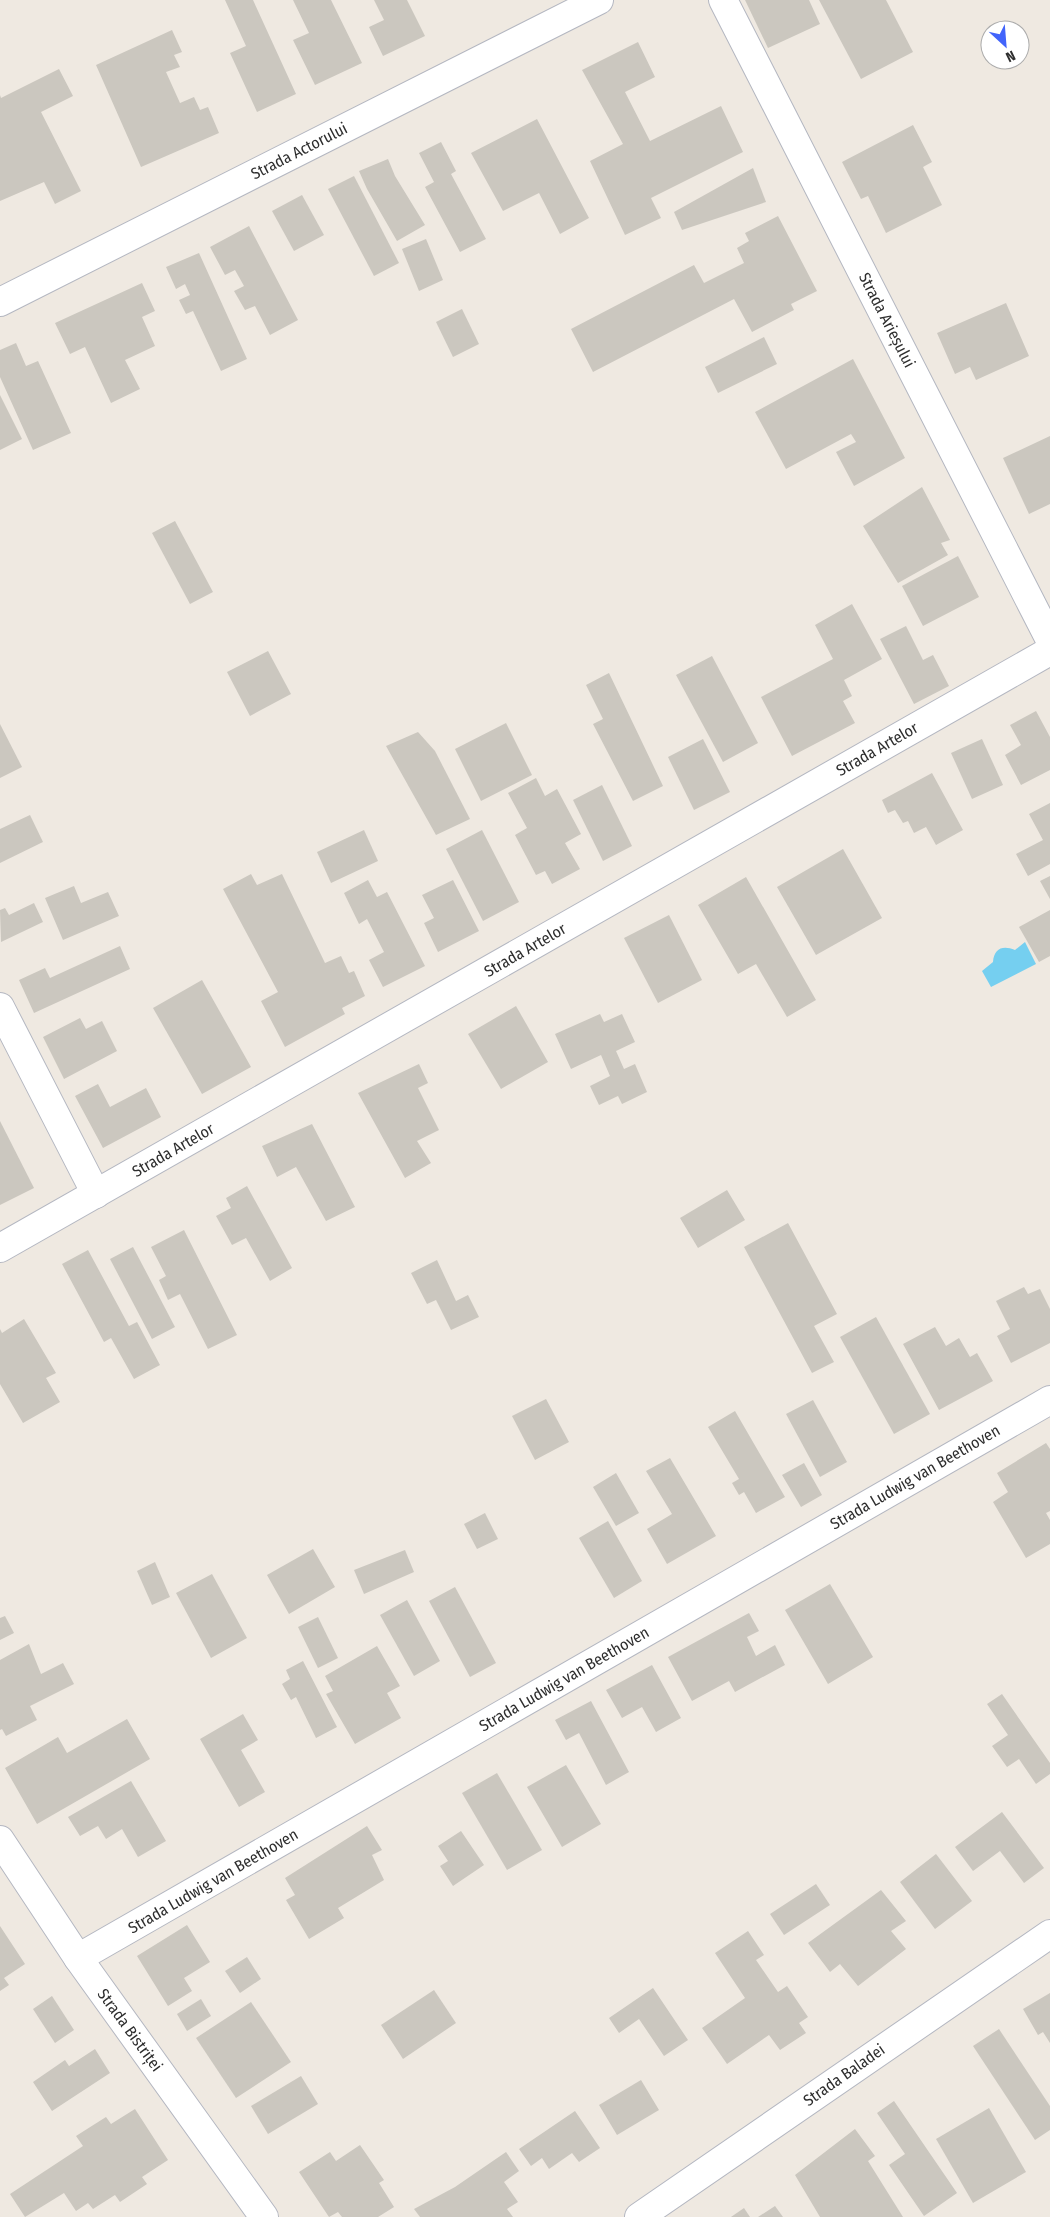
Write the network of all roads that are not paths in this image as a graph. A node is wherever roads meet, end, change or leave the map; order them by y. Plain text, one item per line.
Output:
1 (599, 0) edge
2 (723, 0) edge
3 (0, 302) edge
4 (1050, 640) edge
5 (1050, 651) edge
6 (0, 1007) edge
7 (96, 1194) junction
8 (0, 1248) edge
9 (1050, 1400) edge
10 (0, 1840) edge
11 (1050, 1934) edge
12 (78, 1958) junction
13 (264, 2217) edge
14 (639, 2217) edge

1 - 3 street, Strada Actorului
2 - 4 street, Strada Arieșului
5 - 7 street, Strada Artelor
6 - 7 street
7 - 8 street, Strada Artelor
9 - 12 street, Strada Ludwig van Beethoven
10 - 12 street, Strada Bistriței
11 - 14 street, Strada Baladei
12 - 13 street, Strada Bistriței

